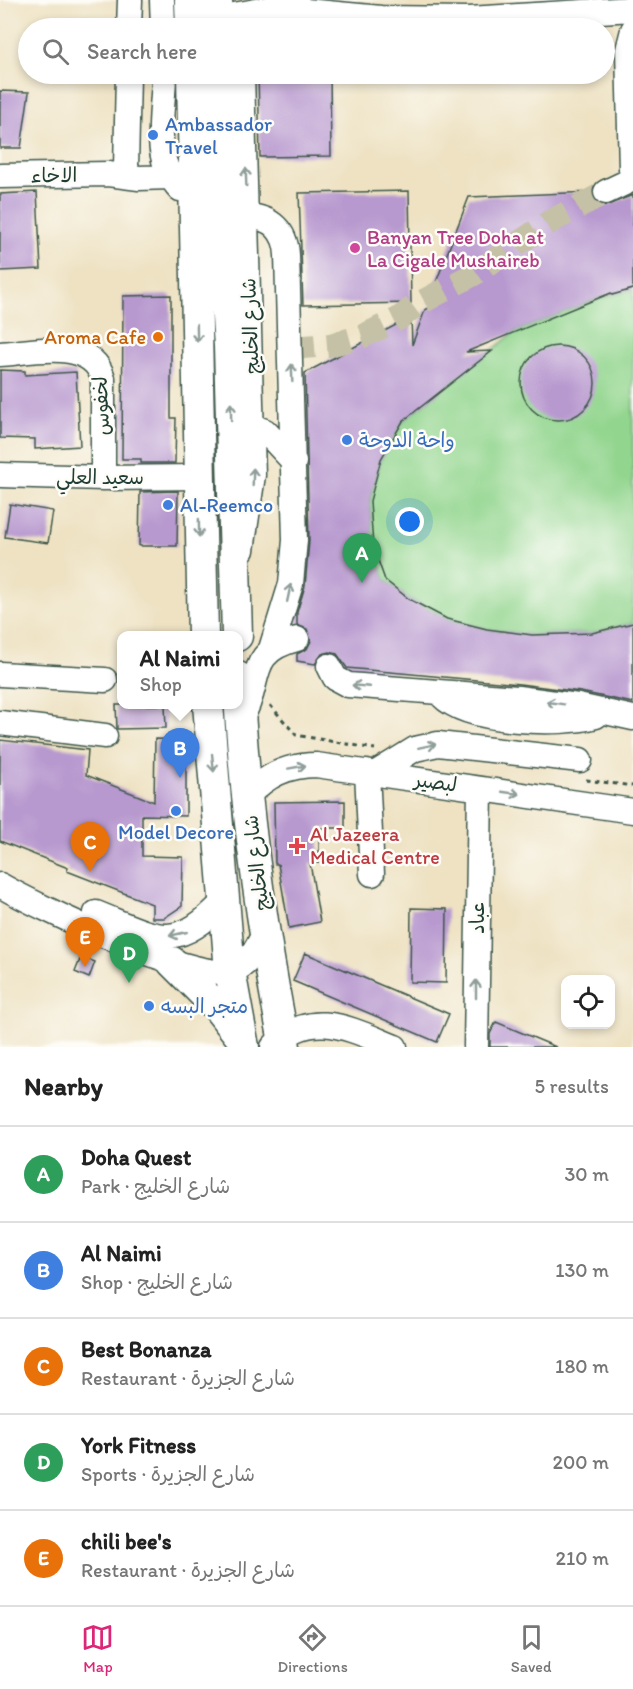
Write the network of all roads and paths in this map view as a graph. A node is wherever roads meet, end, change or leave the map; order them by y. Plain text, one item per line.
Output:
1 (130, 0) edge
2 (162, 0) edge
3 (190, 0) edge
4 (560, 9) edge
5 (633, 9) edge
6 (428, 10) edge
7 (594, 12) junction
8 (221, 15) edge
9 (129, 18) edge
10 (163, 18) edge
11 (601, 18) edge
12 (615, 31) edge
13 (631, 40) edge
14 (127, 84) edge
15 (164, 84) edge
16 (192, 84) edge
17 (219, 84) edge
18 (243, 84) edge
19 (632, 134) edge
20 (161, 146) junction
21 (117, 172) junction
22 (0, 176) edge
23 (170, 177) junction
24 (626, 179) edge
25 (194, 200) junction
26 (247, 216) junction
27 (0, 354) edge
28 (261, 430) junction
29 (294, 432) junction
30 (294, 462) junction
31 (0, 475) edge
32 (199, 477) junction
33 (103, 478) junction
34 (234, 576) junction
35 (203, 631) edge
36 (237, 631) edge
37 (297, 639) dead end
38 (271, 649) junction
39 (329, 666) dead end
40 (0, 674) edge
41 (105, 680) dead end
42 (208, 709) edge
43 (240, 709) edge
44 (633, 718) edge
45 (241, 719) junction
46 (0, 723) edge
47 (105, 736) dead end
48 (580, 760) dead end
49 (372, 772) junction
50 (480, 789) junction
51 (248, 796) junction
52 (633, 811) edge
53 (372, 874) dead end
54 (0, 876) edge
55 (0, 885) edge
56 (224, 901) junction
57 (264, 934) junction
58 (172, 962) junction
59 (230, 971) junction
60 (243, 1043) edge
61 (281, 1043) edge
62 (395, 1047) edge
63 (476, 1047) edge

1 - 9 street
2 - 10 street
3 - 8 main road
4 - 6 street
4 - 7 street
5 - 7 street
6 - 8 street
7 - 11 street
12 - 13 street
13 - 19 street
14 - 21 street
15 - 20 street
16 - 25 main road
34 -> 17 main road, شارع الخليج
26 -> 18 street, شارع الخليج
19 - 24 street
20 - 21 street, الاخاء
20 - 23 street
21 - 22 street, الاخاء
21 - 23 street, الاخاء
23 - 25 street
25 -> 32 main road
26 - 28 street, شارع الخليج
29 -> 26 street
27 - 33 street, لخفوس
28 - 29 street
28 - 30 street
34 -> 28 street, شارع الخليج
29 - 30 street
38 -> 30 street
31 - 33 street, سعيد العلي
32 - 33 street, سعيد العلي
32 -> 35 main road
34 - 36 main road, شارع الخليج
37 - 38 street
38 - 45 street
44 -> 39 street
40 - 41 street
42 -> 56 main road, شارع الخليج
43 - 45 main road, شارع الخليج
45 - 51 main road, شارع الخليج
46 - 47 street
49 -> 48 street
49 - 50 street, لبصير
51 -> 49 street, لبصير
49 - 53 street
50 -> 52 street, لبصير
63 -> 50 street, عباد
51 - 57 main road, شارع الخليج
56 -> 54 street
55 - 58 street
56 - 59 main road, شارع الخليج
57 - 59 street
57 - 61 main road, شارع الخليج
58 - 59 street
58 - 60 main road
59 - 60 main road, شارع الخليج
61 - 62 street

